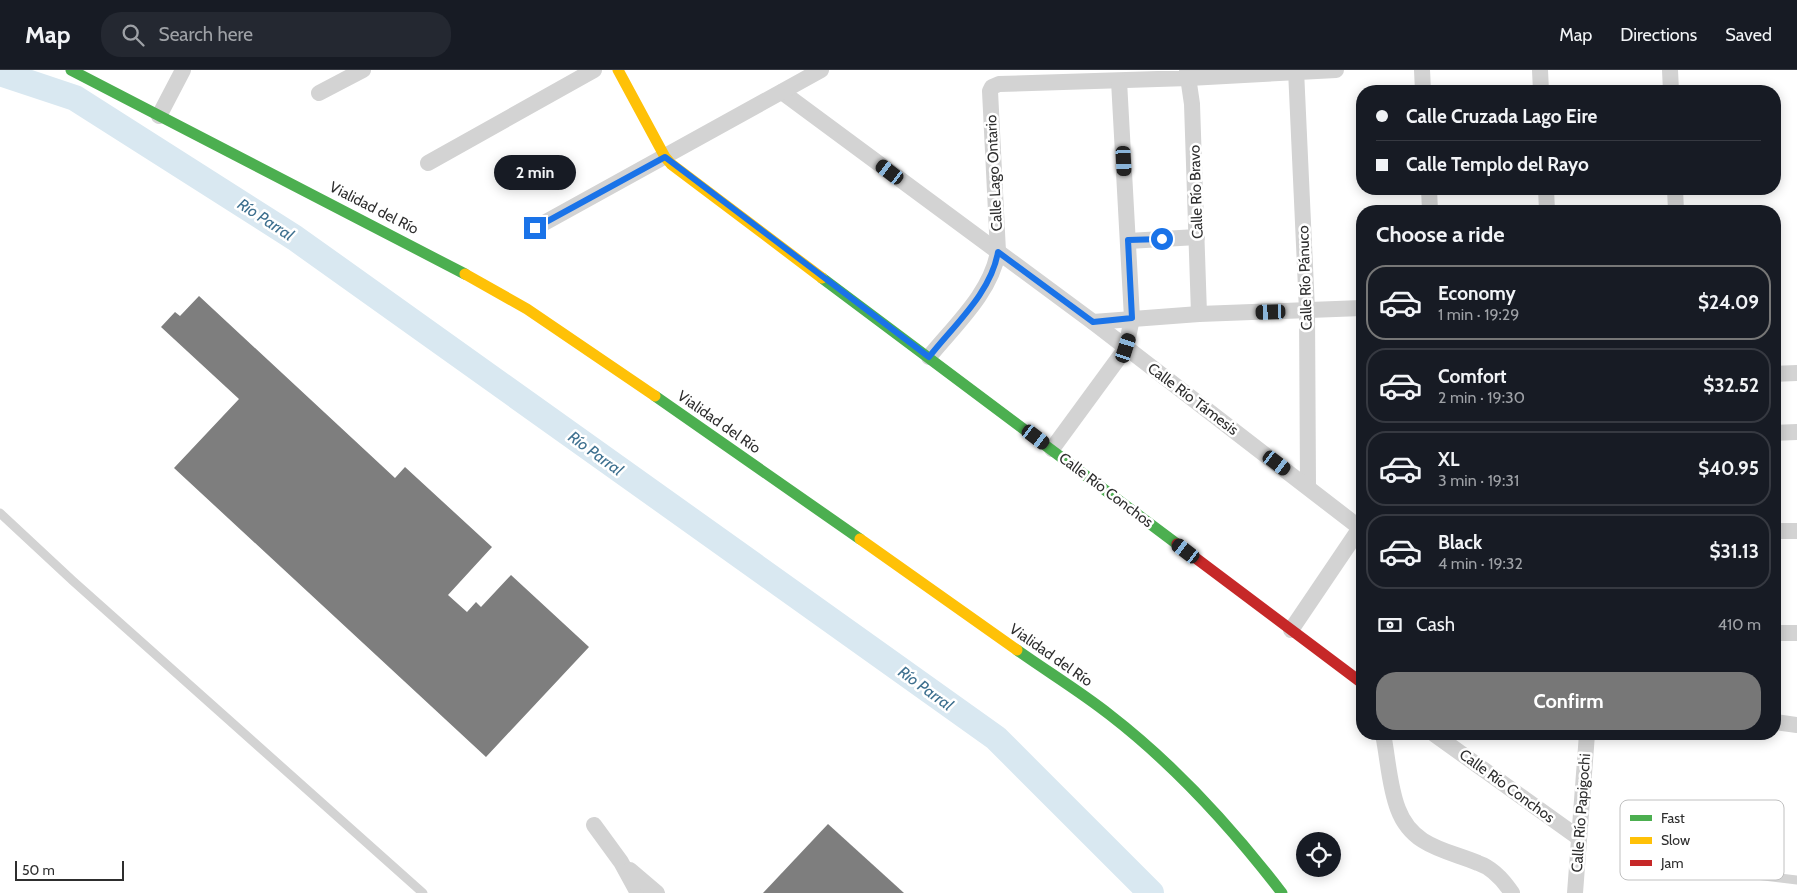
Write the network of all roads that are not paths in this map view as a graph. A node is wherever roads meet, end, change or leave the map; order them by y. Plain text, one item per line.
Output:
1 (71, 70) edge
2 (183, 70) edge
3 (363, 70) edge
4 (594, 70) edge
5 (618, 70) edge
6 (821, 70) edge
7 (1336, 70) edge
8 (1422, 70) edge
9 (1540, 70) edge
10 (1670, 70) edge
11 (1296, 71) edge
12 (1188, 74) edge
13 (1077, 76) edge
14 (1120, 81) junction
15 (1423, 85) edge
16 (1541, 85) edge
17 (1671, 85) edge
18 (782, 92) junction
19 (319, 93) dead end
20 (159, 116) junction
21 (665, 157) junction
22 (428, 163) dead end
23 (535, 228) dead end
24 (1197, 237) junction
25 (1128, 240) junction
26 (998, 252) junction
27 (1356, 308) edge
28 (1307, 310) junction
29 (1199, 314) junction
30 (1132, 318) junction
31 (1093, 322) junction
32 (1126, 348) junction
33 (929, 357) junction
34 (1797, 373) edge
35 (1781, 374) edge
36 (1797, 432) edge
37 (1781, 433) edge
38 (1052, 449) junction
39 (1308, 486) junction
40 (0, 513) edge
41 (1356, 523) edge
42 (1797, 530) edge
43 (1781, 531) edge
44 (1356, 534) edge
45 (1291, 630) junction
46 (1797, 632) edge
47 (1781, 633) edge
48 (1356, 679) edge
49 (1781, 723) edge
50 (1797, 725) edge
51 (1385, 740) edge
52 (1442, 740) edge
53 (1586, 740) edge
54 (594, 825) dead end
55 (1579, 838) junction
56 (621, 862) junction
57 (1784, 878) edge
58 (1797, 880) edge
59 (423, 893) edge
60 (638, 893) edge
61 (657, 893) edge
62 (1282, 893) edge
63 (1512, 893) edge
64 (1575, 893) edge

1 - 20 main road, Vialidad del Río
2 - 20 street
3 - 19 street
4 - 22 street
5 - 21 main road, Calle Río Conchos
6 - 18 street
7 - 11 street
8 - 15 street
9 - 16 street
10 - 17 street
11 - 12 street
11 - 28 street, Calle Río Pánuco
12 - 14 street
12 - 24 street, Calle Río Bravo
13 - 14 street
13 - 26 street, Calle Lago Ontario
14 - 25 street
18 - 21 street
18 - 26 street, Calle Río Támesis
20 - 62 main road, Vialidad del Río
21 - 23 street
21 - 33 main road, Calle Río Conchos
24 - 25 street
24 - 29 street, Calle Río Bravo
25 - 30 street
26 - 31 street, Calle Río Támesis
26 - 33 street, Calle Lago Ontario
27 - 28 street
28 - 29 street
28 - 39 street, Calle Río Pánuco
29 - 30 street
30 - 31 street
30 - 32 street
31 - 32 street, Calle Río Támesis
32 - 38 street
32 - 39 street, Calle Río Támesis
33 - 38 main road, Calle Río Conchos
34 - 35 street
36 - 37 street
38 - 45 main road, Calle Río Conchos
39 - 41 street, Calle Río Támesis
40 - 59 lane
42 - 43 street
44 - 45 street
45 - 48 main road, Calle Río Conchos
46 - 47 street
49 - 50 street
51 - 63 street
52 - 55 street, Calle Río Conchos
53 - 55 street, Calle Río Papigochi
54 - 56 street
55 - 64 street, Calle Río Papigochi
56 - 60 street
56 - 61 street
57 - 58 lane

